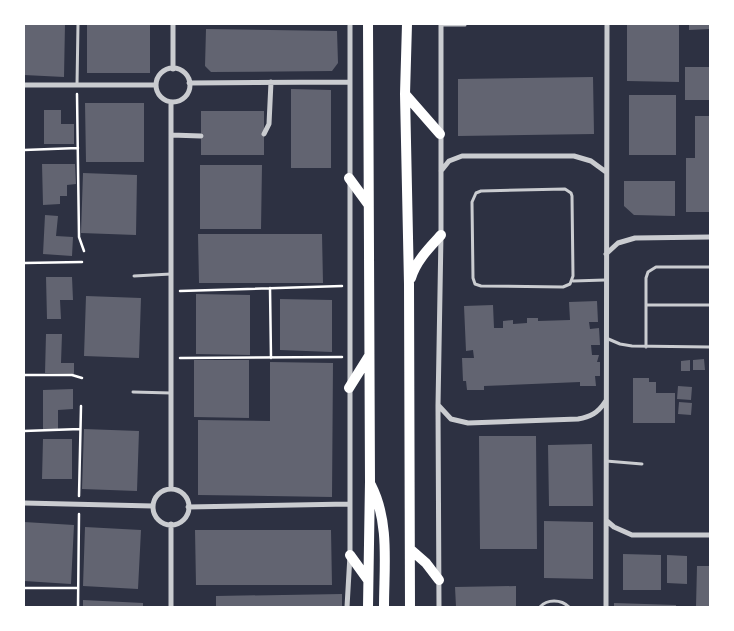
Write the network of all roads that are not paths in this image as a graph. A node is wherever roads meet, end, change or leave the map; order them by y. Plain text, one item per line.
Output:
1 (78, 24) edge
2 (173, 24) edge
3 (350, 24) edge
4 (368, 24) edge
5 (407, 24) edge
6 (607, 24) edge
7 (441, 25) edge
8 (465, 25) dead end
9 (173, 68) junction
10 (271, 82) junction
11 (350, 82) junction
12 (189, 83) junction
13 (156, 84) junction
14 (24, 85) edge
15 (77, 85) junction
16 (405, 94) junction
17 (171, 102) junction
18 (264, 134) dead end
19 (440, 134) junction
20 (171, 135) junction
21 (201, 136) dead end
22 (440, 172) junction
23 (606, 172) junction
24 (349, 178) junction
25 (368, 204) junction
26 (441, 235) junction
27 (710, 236) edge
28 (605, 254) junction
29 (710, 267) edge
30 (171, 274) junction
31 (134, 276) dead end
32 (605, 280) junction
33 (573, 281) junction
34 (409, 284) junction
35 (646, 305) junction
36 (710, 305) edge
37 (605, 338) junction
38 (646, 347) junction
39 (710, 347) edge
40 (370, 355) junction
41 (349, 388) junction
42 (133, 392) dead end
43 (171, 393) junction
44 (605, 402) junction
45 (438, 406) junction
46 (606, 461) junction
47 (642, 464) dead end
48 (370, 482) junction
49 (172, 489) junction
50 (24, 503) edge
51 (349, 504) junction
52 (153, 506) junction
53 (188, 507) junction
54 (607, 521) junction
55 (171, 524) junction
56 (710, 536) edge
57 (410, 549) junction
58 (350, 555) junction
59 (368, 580) junction
60 (440, 580) junction
61 (171, 607) edge
62 (348, 607) edge
63 (368, 607) edge
64 (384, 607) edge
65 (410, 607) edge
66 (439, 607) edge
67 (540, 607) edge
68 (569, 607) edge
69 (606, 607) edge

1 - 15 lane
2 - 9 street
3 - 11 street
4 - 25 main road
5 - 16 main road
6 - 23 street
7 - 8 lane
7 - 19 street
9 - 12 street
9 - 13 street
10 - 11 street
10 - 12 street
10 - 18 street
11 - 24 street
12 - 17 street
13 - 15 street
13 - 17 street
14 - 15 street
16 - 19 main road
16 - 34 main road
17 - 20 street
19 - 22 street
20 - 21 street
20 - 30 street
22 - 23 street
22 - 26 street
23 - 28 street
24 - 25 main road
24 - 41 street
25 - 40 main road
26 - 34 main road
26 - 45 street
27 - 28 street
28 - 32 street
29 - 35 lane
30 - 31 lane
30 - 43 street
32 - 33 lane
32 - 37 street
33 - 33 lane
34 - 57 main road
35 - 36 lane
35 - 38 lane
37 - 38 lane
37 - 44 street
38 - 39 lane
40 - 41 main road
40 - 48 main road
41 - 51 street
42 - 43 lane
43 - 49 street
44 - 45 street
44 - 46 street
45 - 60 street
46 - 47 lane
46 - 54 street
48 - 59 main road
48 - 64 main road
49 - 52 street
49 - 53 street
50 - 52 street
51 - 53 street
51 - 58 street
52 - 55 street
53 - 55 street
54 - 56 street
54 - 69 street
55 - 61 street
57 - 60 main road
57 - 65 main road
58 - 59 main road
58 - 62 street
59 - 63 main road
60 - 66 street
67 - 68 lane

